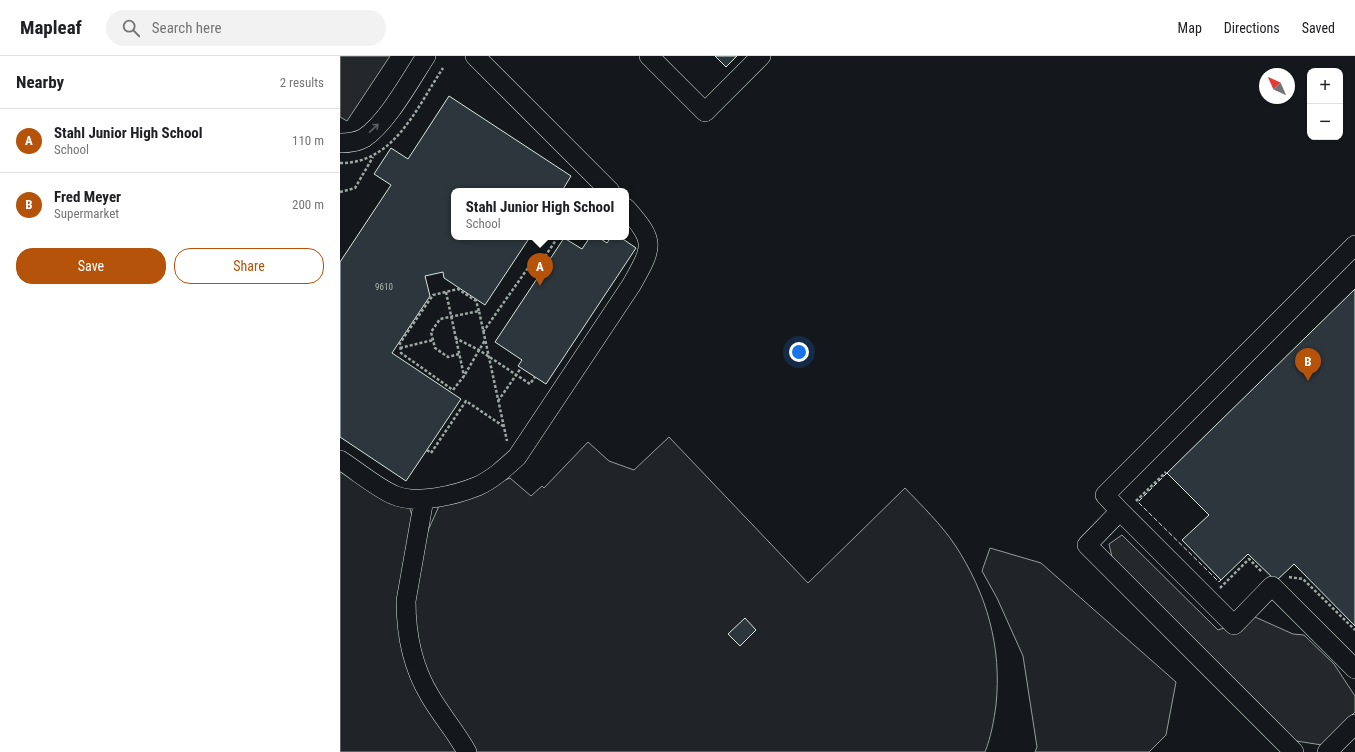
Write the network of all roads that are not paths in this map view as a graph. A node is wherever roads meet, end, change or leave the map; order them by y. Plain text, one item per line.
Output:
1 (426, 56) edge
2 (474, 56) edge
3 (648, 56) edge
4 (761, 56) edge
5 (340, 143) edge
6 (607, 188) edge
7 (629, 211) edge
8 (1355, 245) edge
9 (340, 460) edge
10 (424, 499) junction
11 (1127, 507) junction
12 (1355, 669) edge
13 (1355, 724) edge
14 (467, 752) edge
15 (1294, 752) edge
16 (1327, 752) edge

5 -> 1 lane
2 - 6 lane
3 - 4 lane
7 - 10 lane
8 - 11 lane
9 - 10 lane
10 - 14 lane
11 - 12 lane
11 - 15 lane
13 - 16 lane

